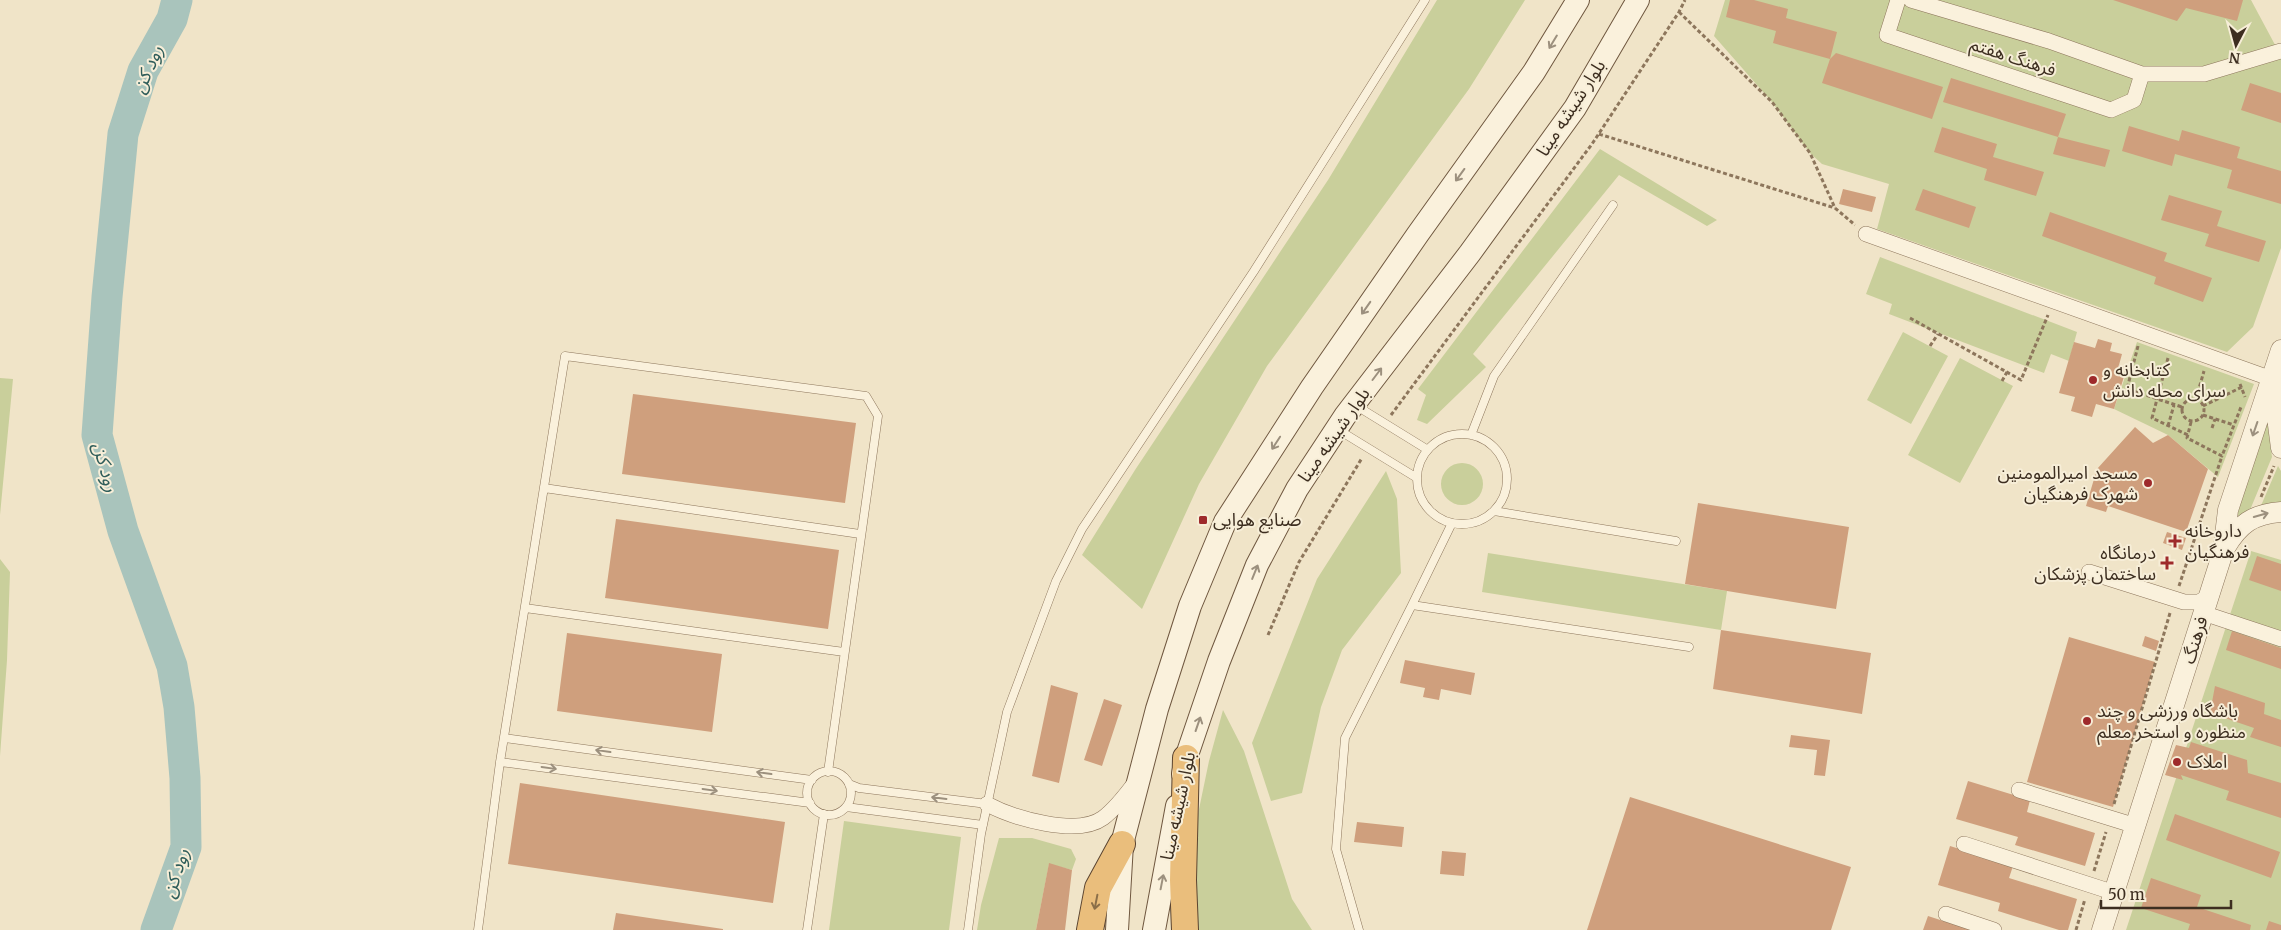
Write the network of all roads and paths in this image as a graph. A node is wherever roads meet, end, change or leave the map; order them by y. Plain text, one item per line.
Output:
1 (1425, 0) edge
2 (1578, 0) edge
3 (1638, 0) edge
4 (1685, 0) edge
5 (1898, 0) edge
6 (1911, 0) edge
7 (1679, 12) junction
8 (2281, 51) edge
9 (2142, 74) junction
10 (1599, 134) junction
11 (1612, 205) dead end
12 (1835, 208) junction
13 (1866, 234) joint
14 (2048, 314) dead end
15 (1910, 318) dead end
16 (1938, 334) junction
17 (1930, 346) dead end
18 (2144, 348) dead end
19 (2281, 350) edge
20 (2160, 354) dead end
21 (2168, 357) junction
22 (2177, 360) dead end
23 (2195, 367) dead end
24 (2204, 370) junction
25 (2006, 372) junction
26 (2213, 373) dead end
27 (2272, 379) junction
28 (2002, 381) dead end
29 (2239, 382) dead end
30 (2242, 387) junction
31 (2157, 399) junction
32 (2196, 399) junction
33 (1354, 404) junction
34 (2174, 405) junction
35 (2203, 406) junction
36 (2182, 407) junction
37 (2203, 415) junction
38 (2215, 419) junction
39 (2191, 422) junction
40 (1385, 424) junction
41 (2234, 425) junction
42 (2168, 426) junction
43 (2212, 428) dead end
44 (1336, 429) junction
45 (2188, 434) junction
46 (1471, 435) junction
47 (1368, 448) junction
48 (1428, 450) junction
49 (2222, 456) junction
50 (2278, 457) edge
51 (1417, 478) junction
52 (544, 488) junction
53 (2258, 504) dead end
54 (1494, 511) junction
55 (2281, 512) edge
56 (1452, 523) junction
57 (860, 534) junction
58 (1676, 541) dead end
59 (2223, 552) junction
60 (2089, 572) dead end
61 (2174, 600) junction
62 (1412, 605) junction
63 (2206, 605) junction
64 (525, 608) junction
65 (1268, 635) dead end
66 (2281, 638) edge
67 (1689, 647) dead end
68 (844, 652) junction
69 (504, 738) junction
70 (1186, 758) junction
71 (500, 762) junction
72 (828, 772) junction
73 (1140, 776) junction
74 (812, 780) junction
75 (849, 784) junction
76 (2019, 790) dead end
77 (810, 803) junction
78 (987, 804) junction
79 (846, 807) junction
80 (824, 814) junction
81 (2110, 818) junction
82 (983, 825) junction
83 (2136, 826) junction
84 (1122, 844) junction
85 (1964, 844) dead end
86 (2090, 885) junction
87 (2116, 893) junction
88 (1946, 914) dead end
89 (478, 930) edge
90 (807, 930) edge
91 (968, 930) edge
92 (1090, 930) edge
93 (1117, 930) edge
94 (1154, 930) edge
95 (1185, 930) edge
96 (1359, 930) edge
97 (1994, 930) edge
98 (2076, 930) edge
99 (2102, 930) edge

1 - 78 lane
2 -> 73 main road
33 -> 3 main road, بلوار شیشه مینا
4 - 7 path
5 - 9 street, فرهنگ هفتم
6 - 9 street, فرهنگ هفتم
7 - 10 path
7 - 12 path
8 - 9 street, فرهنگ هفتم
10 - 12 path
10 - 40 path
11 - 46 lane
12 - 13 path
13 - 27 street
14 - 25 path
15 - 16 path
16 - 17 path
16 - 25 path
18 - 31 path
19 - 27 street, فرهنگ
20 - 21 path
21 - 22 path
21 - 31 path
23 - 24 path
24 - 26 path
24 - 32 path
25 - 28 path
27 - 50 street
27 -> 59 street, فرهنگ
29 - 30 path
30 - 35 path
30 - 41 path
31 - 34 path
31 - 42 path
32 - 35 path
32 - 36 path
33 - 40 lane
33 - 44 main road, بلوار شیشه مینا
34 - 36 path
34 - 42 path
35 - 37 path
36 - 39 path
37 - 38 path
37 - 39 path
38 - 41 path
38 - 43 path
39 - 45 path
40 - 48 lane
41 - 49 path
42 - 45 path
44 - 47 lane
70 -> 44 main road, بلوار شیشه مینا
45 - 49 path
46 - 48 lane
46 - 54 lane
47 - 51 lane
47 - 65 path
48 - 51 lane
49 - 61 path
50 - 53 path
51 - 56 lane
52 - 57 lane
52 - 57 lane
52 - 64 lane
54 - 56 lane
54 - 58 lane
59 -> 55 street
56 - 62 lane
57 - 68 lane
59 - 63 street, فرهنگ
60 - 61 street
61 - 63 street
61 - 81 path
62 - 67 lane
62 - 96 lane
63 - 66 street
63 - 83 street, فرهنگ
64 - 68 lane
64 - 69 lane
68 - 72 lane
69 - 71 lane
74 -> 69 lane
94 -> 70 main road, بلوار شیشه مینا
70 - 95 highway
71 -> 77 lane
71 - 89 lane
72 - 74 lane
72 - 75 lane
73 - 78 street
73 - 84 main road
74 - 77 lane
78 -> 75 lane
75 - 79 lane
76 - 81 street
77 - 80 lane
78 - 82 lane
79 - 80 lane
79 - 82 lane
80 - 90 lane
81 - 83 street
81 - 86 path
82 - 91 lane
83 - 87 street, فرهنگ
84 -> 92 highway
84 - 93 main road
85 - 86 street
86 - 87 street
86 - 98 path
87 - 99 street, فرهنگ
88 - 97 street

